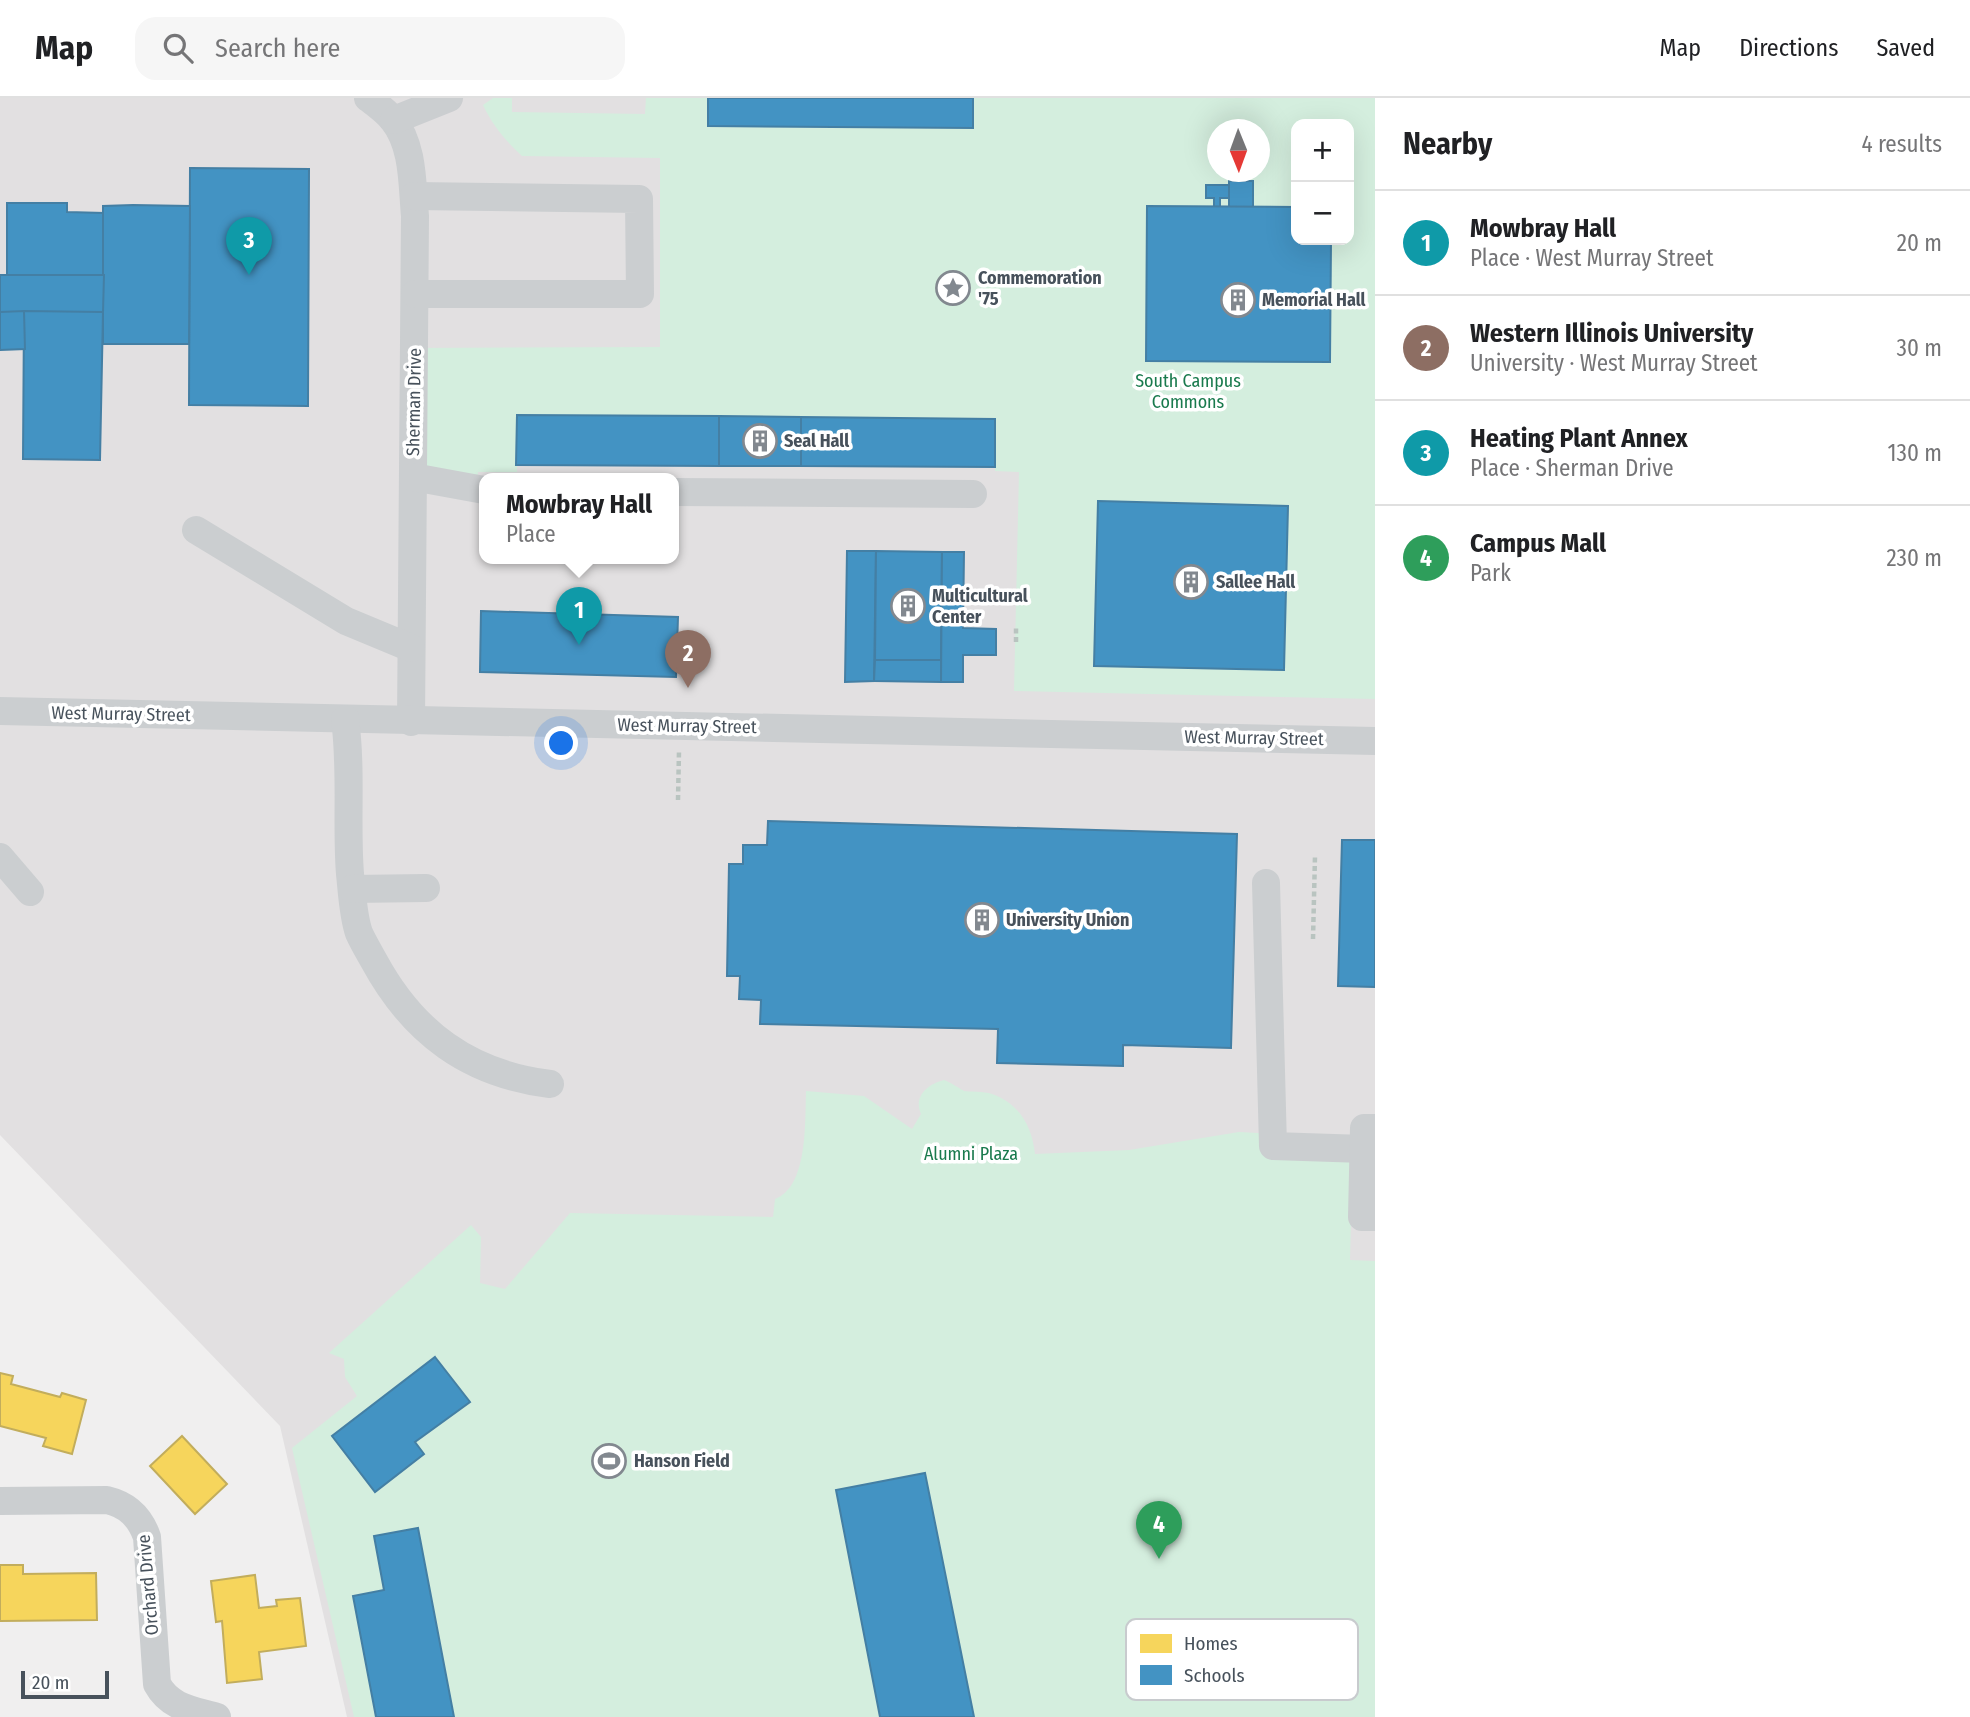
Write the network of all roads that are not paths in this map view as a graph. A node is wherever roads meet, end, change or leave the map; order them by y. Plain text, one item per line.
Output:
1 (368, 98) edge
2 (449, 98) edge
3 (394, 120) junction
4 (414, 196) junction
5 (415, 295) junction
6 (413, 477) junction
7 (479, 489) edge
8 (679, 492) edge
9 (973, 494) dead end
10 (196, 530) dead end
11 (411, 648) junction
12 (0, 711) edge
13 (345, 719) junction
14 (411, 722) junction
15 (1375, 741) edge
16 (0, 857) edge
17 (1266, 883) dead end
18 (426, 888) dead end
19 (352, 889) junction
20 (30, 892) dead end
21 (550, 1084) dead end
22 (1369, 1139) edge
23 (1375, 1217) edge
24 (0, 1501) edge
25 (217, 1717) edge

1 - 3 street, Sherman Drive
2 - 3 street
3 - 4 street, Sherman Drive
4 - 5 street, Sherman Drive
4 - 5 street
5 - 6 street, Sherman Drive
6 - 7 street
6 - 11 street, Sherman Drive
8 - 9 street
10 - 11 street
11 - 14 street, Sherman Drive
12 - 13 street, West Murray Street
13 - 14 street, West Murray Street
13 - 19 street
14 - 15 street, West Murray Street
16 - 20 street
17 - 22 street
18 - 19 street
19 - 21 street
22 - 23 street
24 - 25 street, Orchard Drive

